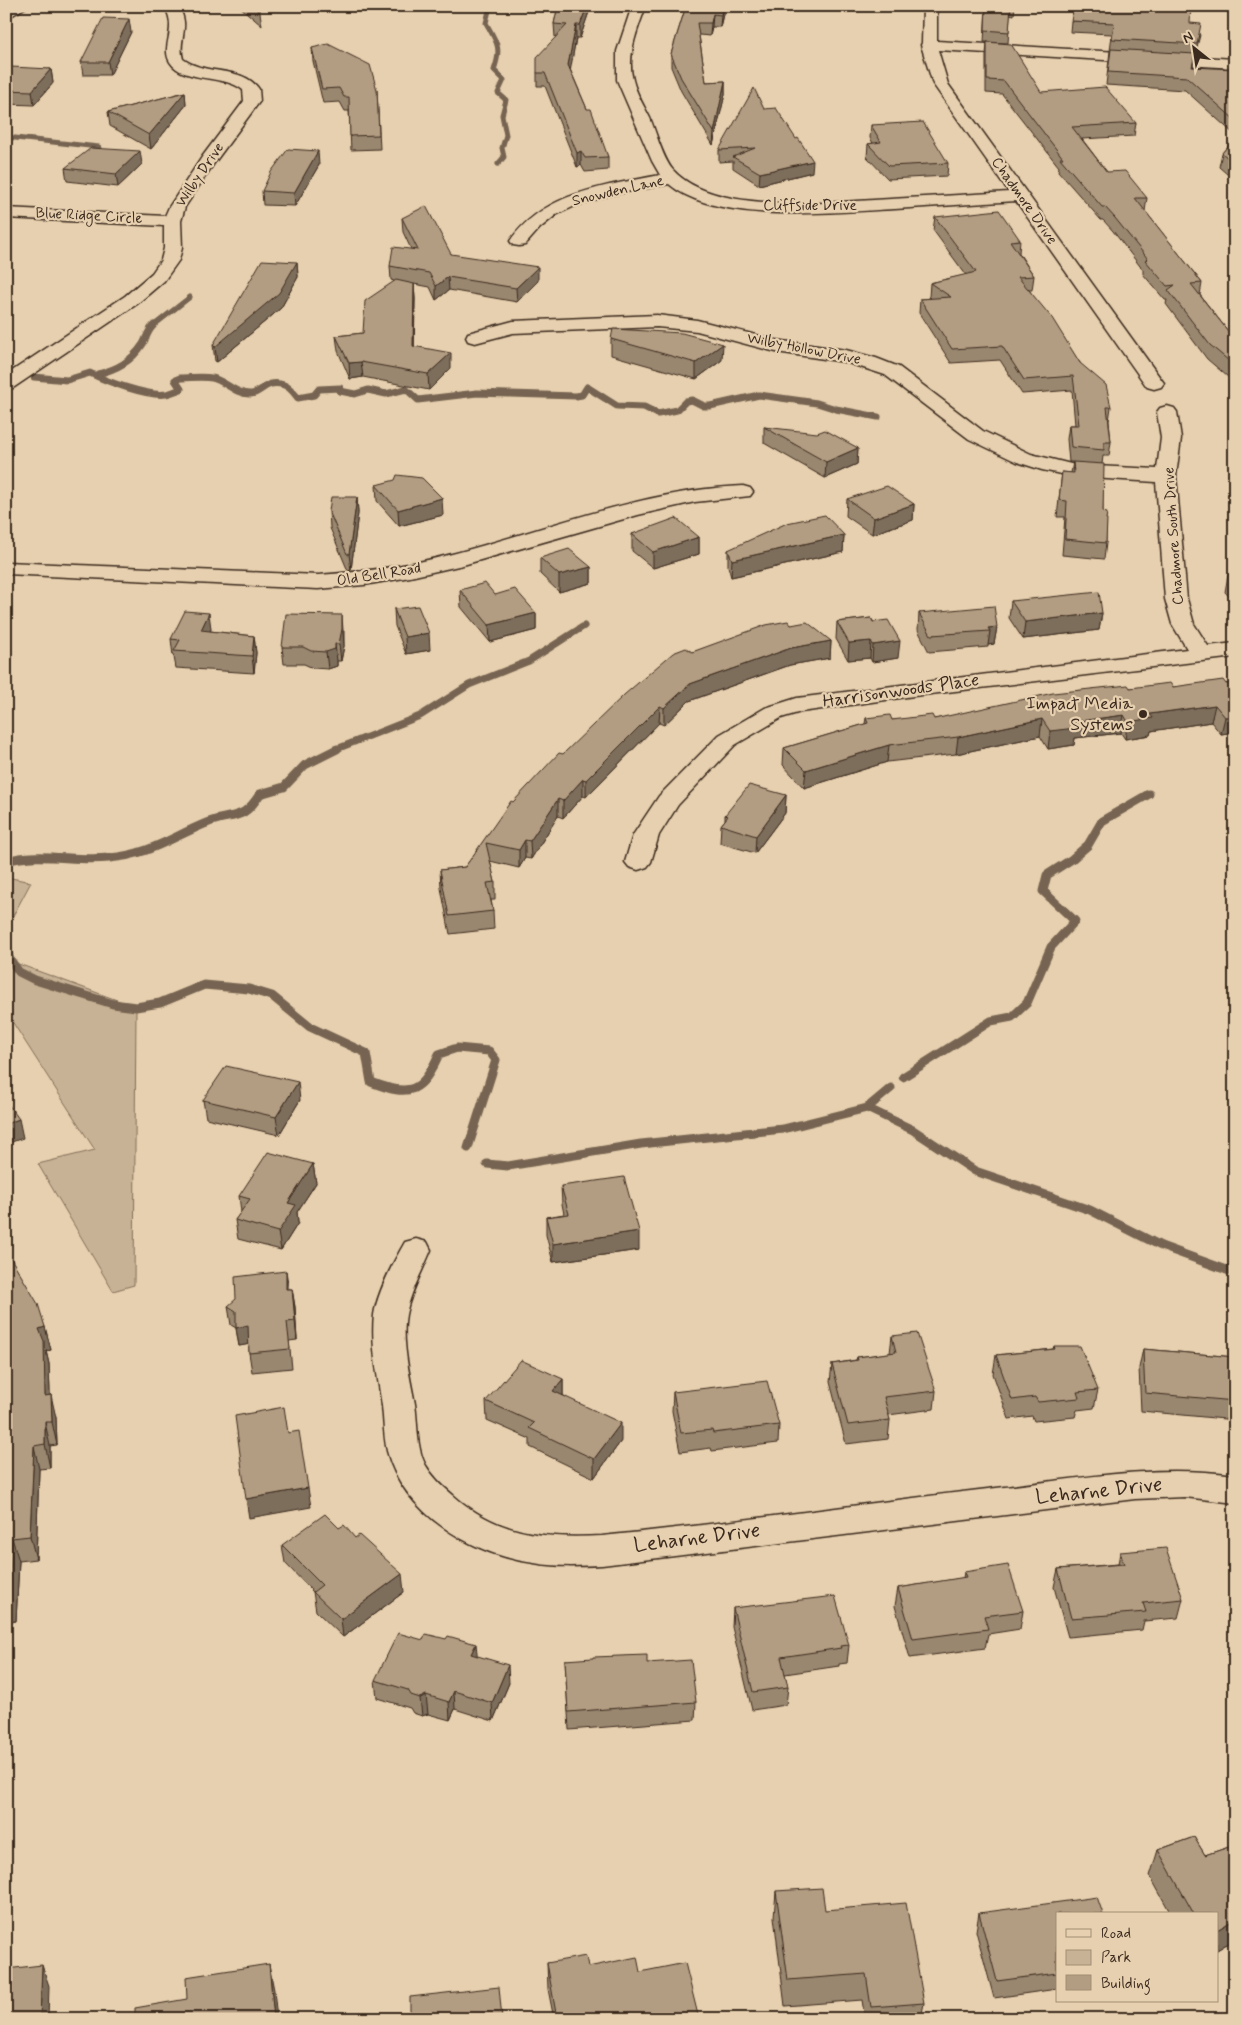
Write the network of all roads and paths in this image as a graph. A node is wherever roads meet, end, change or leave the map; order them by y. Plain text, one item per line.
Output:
1 (21, 6) edge
2 (171, 6) edge
3 (639, 6) edge
4 (930, 6) edge
5 (6, 15) edge
6 (928, 45) junction
7 (1235, 64) edge
8 (673, 178) junction
9 (1020, 196) junction
10 (6, 213) edge
11 (172, 221) junction
12 (519, 241) dead end
13 (475, 337) dead end
14 (1154, 383) dead end
15 (6, 384) edge
16 (1167, 412) dead end
17 (1166, 476) junction
18 (743, 492) dead end
19 (6, 568) edge
20 (1235, 650) edge
21 (1201, 654) junction
22 (638, 862) dead end
23 (416, 1250) dead end
24 (1235, 1489) edge

1 - 5 street
2 - 11 street, Wilby Drive
3 - 8 street, Cliffside Drive
4 - 6 street, Chadmore Drive
6 - 7 street
6 - 9 street, Chadmore Drive
8 - 9 street, Cliffside Drive
8 - 12 street, Snowden Lane
9 - 14 street, Chadmore Drive
10 - 11 street, Blue Ridge Circle
11 - 15 street, Wilby Drive
13 - 17 street, Wilby Hollow Drive
16 - 17 street, Chadmore South Drive
17 - 21 street, Chadmore South Drive
18 - 19 street, Old Bell Road
20 - 21 street, Harrisonwoods Place
21 - 22 street, Harrisonwoods Place
23 - 24 street, Leharne Drive

